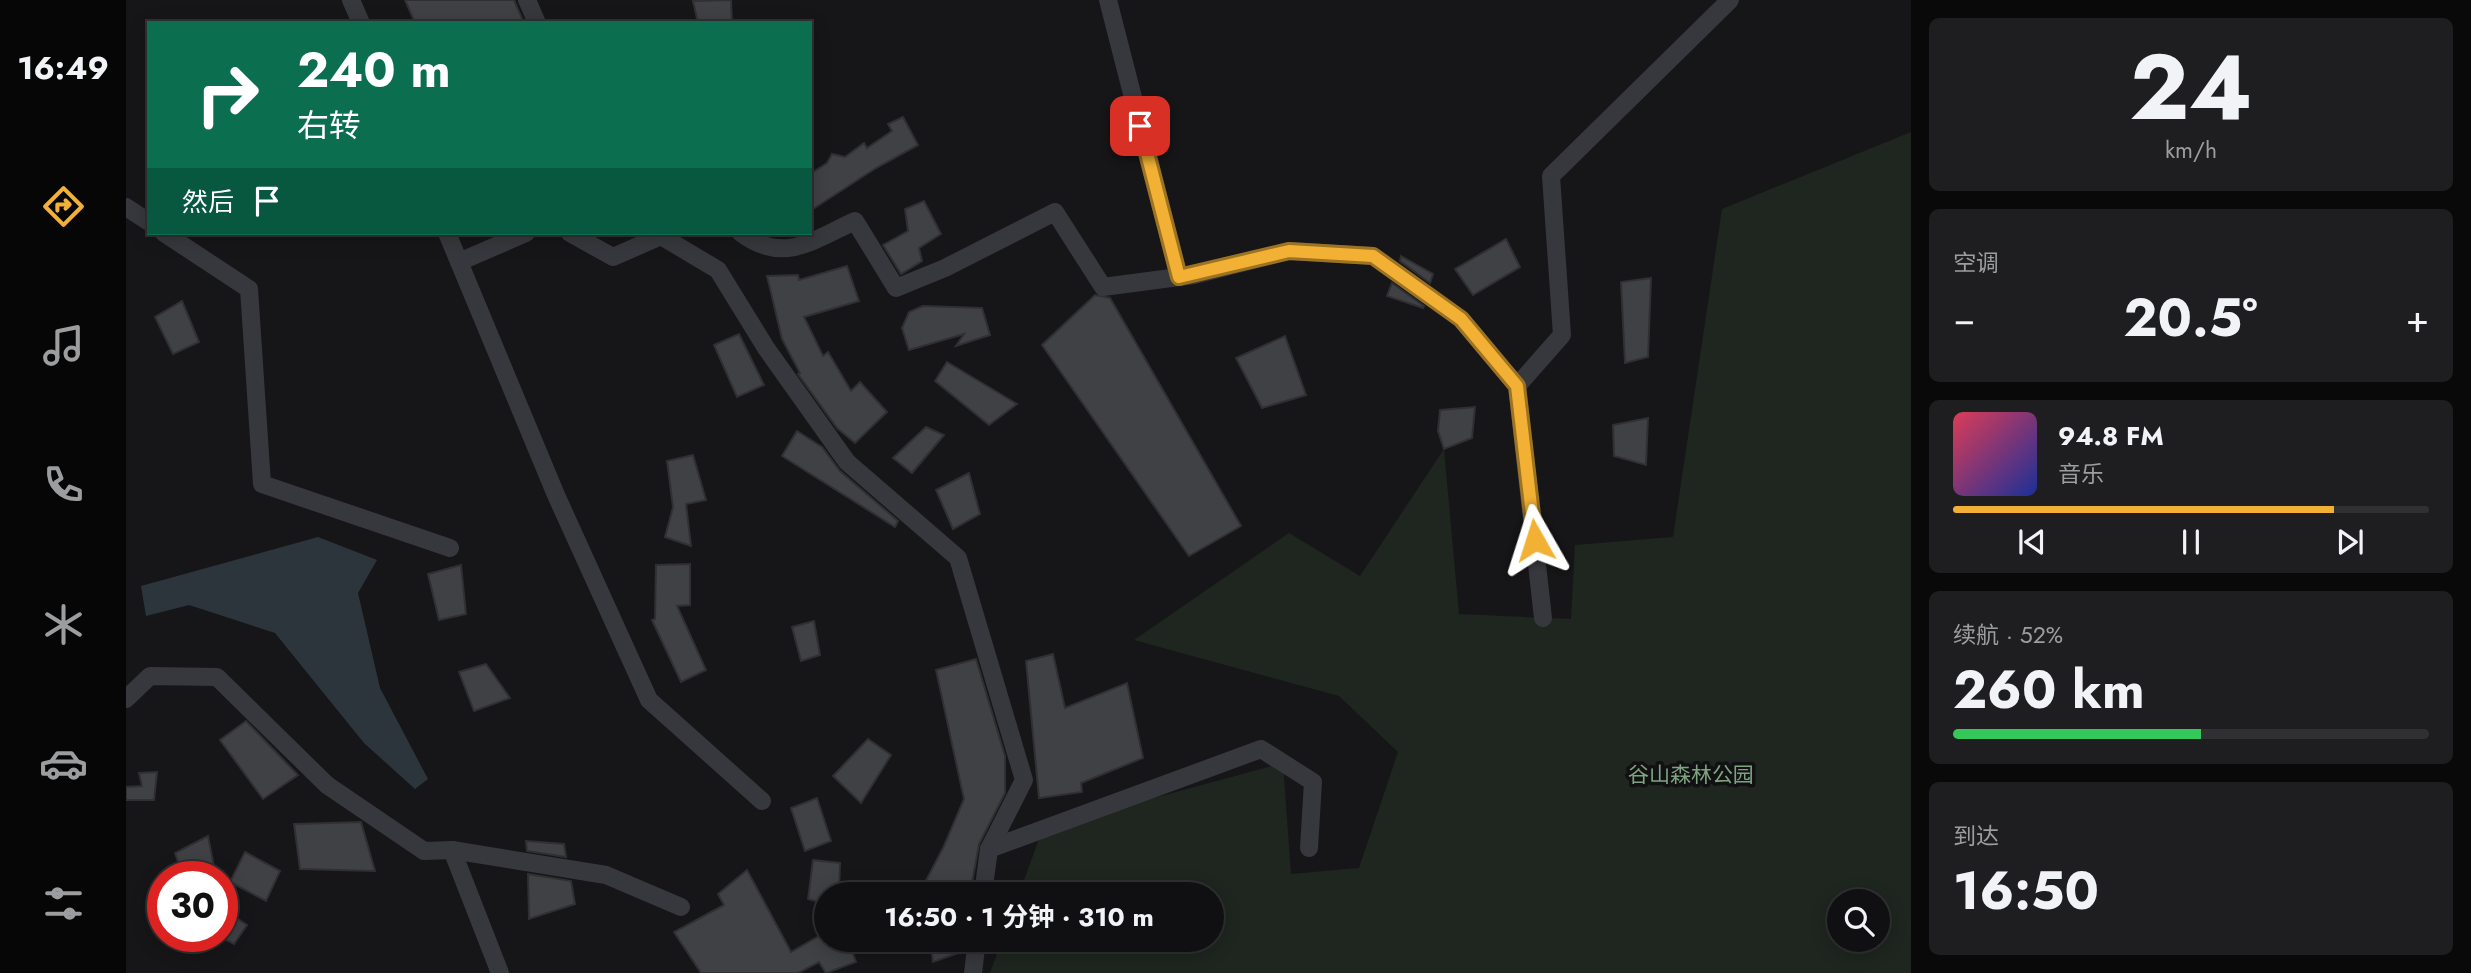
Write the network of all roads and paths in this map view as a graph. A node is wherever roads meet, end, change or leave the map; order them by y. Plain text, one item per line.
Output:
1 (351, 0) edge
2 (527, 0) edge
3 (1108, 0) edge
4 (1730, 0) edge
5 (360, 21) edge
6 (536, 21) edge
7 (126, 207) edge
8 (147, 221) edge
9 (167, 235) edge
10 (448, 235) edge
11 (521, 235) edge
12 (574, 235) edge
13 (660, 235) edge
14 (664, 235) edge
15 (744, 235) edge
16 (459, 262) junction
17 (1179, 277) junction
18 (1517, 386) junction
19 (450, 548) dead end
20 (1543, 618) dead end
21 (126, 699) edge
22 (762, 801) dead end
23 (1309, 848) dead end
24 (989, 849) junction
25 (452, 850) junction
26 (985, 882) edge
27 (681, 906) dead end
28 (976, 952) edge
29 (500, 973) edge
30 (973, 973) edge

1 - 5 street
2 - 6 street
3 - 17 street
4 - 18 street
7 - 8 street
9 - 19 street
10 - 16 street
11 - 16 street
12 - 13 street
14 - 24 street
15 - 17 street
16 - 22 street
17 - 18 street
18 - 20 street
21 - 25 street
23 - 24 street
24 - 26 street
25 - 27 street
25 - 29 street
28 - 30 street

